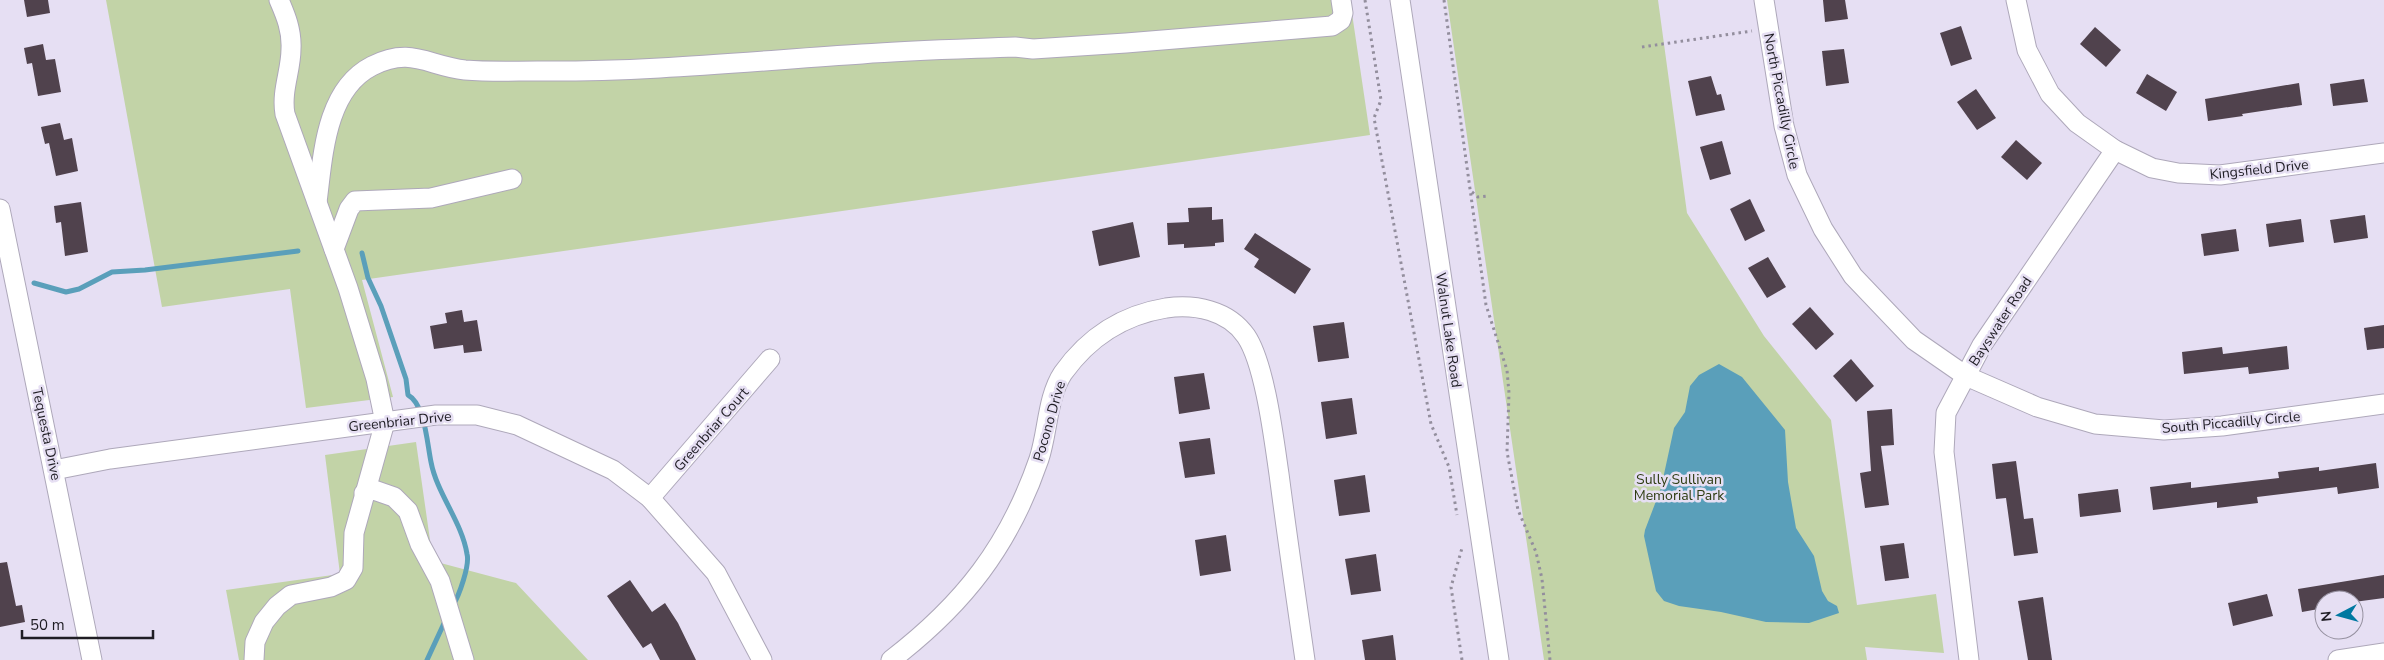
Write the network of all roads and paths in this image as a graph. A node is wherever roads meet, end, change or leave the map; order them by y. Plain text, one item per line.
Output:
1 (279, 0) edge
2 (1341, 0) edge
3 (1365, 0) edge
4 (1400, 0) edge
5 (1444, 0) edge
6 (1764, 0) edge
7 (2016, 0) edge
8 (1768, 28) junction
9 (1642, 47) dead end
10 (2115, 150) junction
11 (2384, 154) edge
12 (512, 179) dead end
13 (1471, 192) junction
14 (1488, 196) dead end
15 (317, 202) junction
16 (0, 209) edge
17 (334, 250) junction
18 (770, 359) dead end
19 (1966, 376) junction
20 (2384, 404) edge
21 (385, 422) junction
22 (54, 470) junction
23 (364, 493) junction
24 (650, 498) junction
25 (1458, 523) dead end
26 (1462, 542) dead end
27 (2384, 653) edge
28 (92, 660) edge
29 (254, 660) edge
30 (464, 660) edge
31 (762, 660) edge
32 (891, 660) edge
33 (1305, 660) edge
34 (1462, 660) edge
35 (1498, 660) edge
36 (1550, 660) edge
37 (1969, 660) edge
38 (2338, 660) edge

1 - 15 street
2 - 15 street
3 - 25 path
4 - 35 street, Walnut Lake Road
5 - 13 path
6 - 8 street, North Piccadilly Circle
7 - 10 street, Kingsfield Drive
8 - 9 path
8 - 19 street, North Piccadilly Circle
10 - 11 street, Kingsfield Drive
10 - 19 street, Bayswater Road
12 - 17 street
13 - 14 path
13 - 36 path
15 - 17 street
16 - 22 street, Tequesta Drive
17 - 21 street
18 - 24 street, Greenbriar Court
19 - 20 street, South Piccadilly Circle
19 - 37 street, Bayswater Road
21 - 22 street, Greenbriar Drive
21 - 23 street
21 - 24 street, Greenbriar Drive
22 - 28 street, Tequesta Drive
23 - 29 street
23 - 30 street
24 - 31 street, Greenbriar Drive
26 - 34 path
27 - 38 street
32 - 33 street, Pocono Drive

